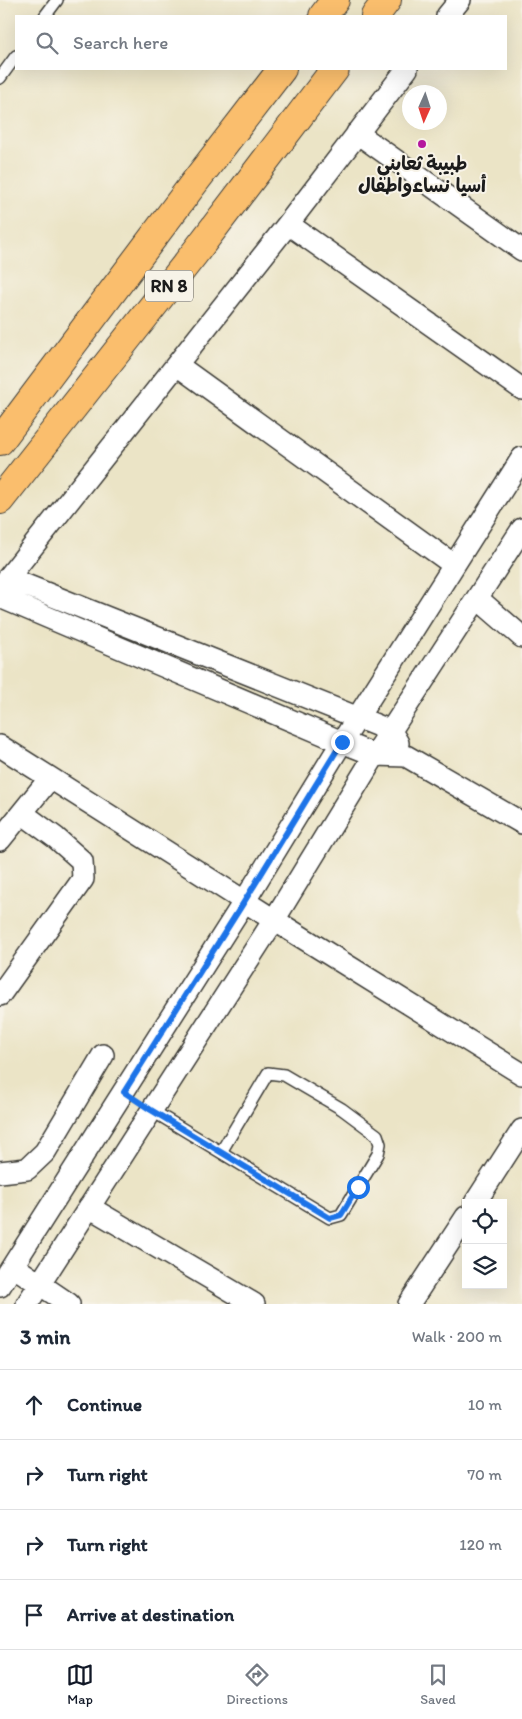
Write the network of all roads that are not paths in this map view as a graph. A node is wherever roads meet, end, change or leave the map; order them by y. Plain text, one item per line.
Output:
1 (57, 0) edge
2 (335, 0) edge
3 (387, 0) edge
4 (460, 0) edge
5 (46, 15) edge
6 (324, 15) edge
7 (376, 15) edge
8 (448, 15) edge
9 (15, 57) edge
10 (281, 70) edge
11 (334, 70) edge
12 (405, 70) edge
13 (0, 78) edge
14 (357, 133) junction
15 (288, 224) junction
16 (522, 250) edge
17 (177, 364) junction
18 (522, 389) edge
19 (0, 441) edge
20 (522, 458) edge
21 (0, 500) edge
22 (522, 529) edge
23 (454, 565) junction
24 (3, 587) edge
25 (477, 598) junction
26 (522, 637) edge
27 (358, 717) junction
28 (391, 731) junction
29 (342, 742) junction
30 (0, 746) edge
31 (375, 755) junction
32 (406, 756) junction
33 (50, 778) junction
34 (22, 813) junction
35 (522, 823) edge
36 (0, 840) edge
37 (244, 902) junction
38 (274, 920) junction
39 (0, 995) edge
40 (103, 1055) dead end
41 (522, 1074) edge
42 (124, 1092) junction
43 (151, 1110) junction
44 (522, 1130) edge
45 (221, 1152) junction
46 (0, 1172) edge
47 (478, 1199) edge
48 (89, 1207) junction
49 (462, 1223) edge
50 (13, 1266) junction
51 (40, 1283) junction
52 (0, 1286) edge
53 (27, 1304) edge
54 (69, 1304) edge
55 (254, 1304) edge
56 (409, 1304) edge

1 - 5 lane
2 - 6 highway
3 - 7 highway
4 - 8 street
9 - 13 lane
10 - 19 highway, RN 8
11 - 21 highway, RN 8
12 - 14 street
14 - 15 street
14 - 16 street
15 - 17 street
15 - 18 street
17 - 23 street
17 - 24 street
20 - 23 street
22 - 25 street
23 - 27 street
24 - 27 street
24 - 29 street
25 - 26 street
25 - 28 street
27 - 28 street
27 - 29 street
28 - 31 street
28 - 32 street
29 - 31 street
29 - 37 street
30 - 33 street
31 - 32 street
31 - 38 street
32 - 35 street
33 - 34 street
33 - 37 street
34 - 36 street
34 - 39 street
37 - 38 street
37 - 42 street
38 - 41 street
38 - 43 street
40 - 46 street
42 - 43 street
42 - 50 street
43 - 45 lane
43 - 48 street
44 - 47 street
45 - 45 lane
48 - 51 street
48 - 55 street
49 - 56 street
50 - 51 street
50 - 52 street
51 - 53 street
51 - 54 street

